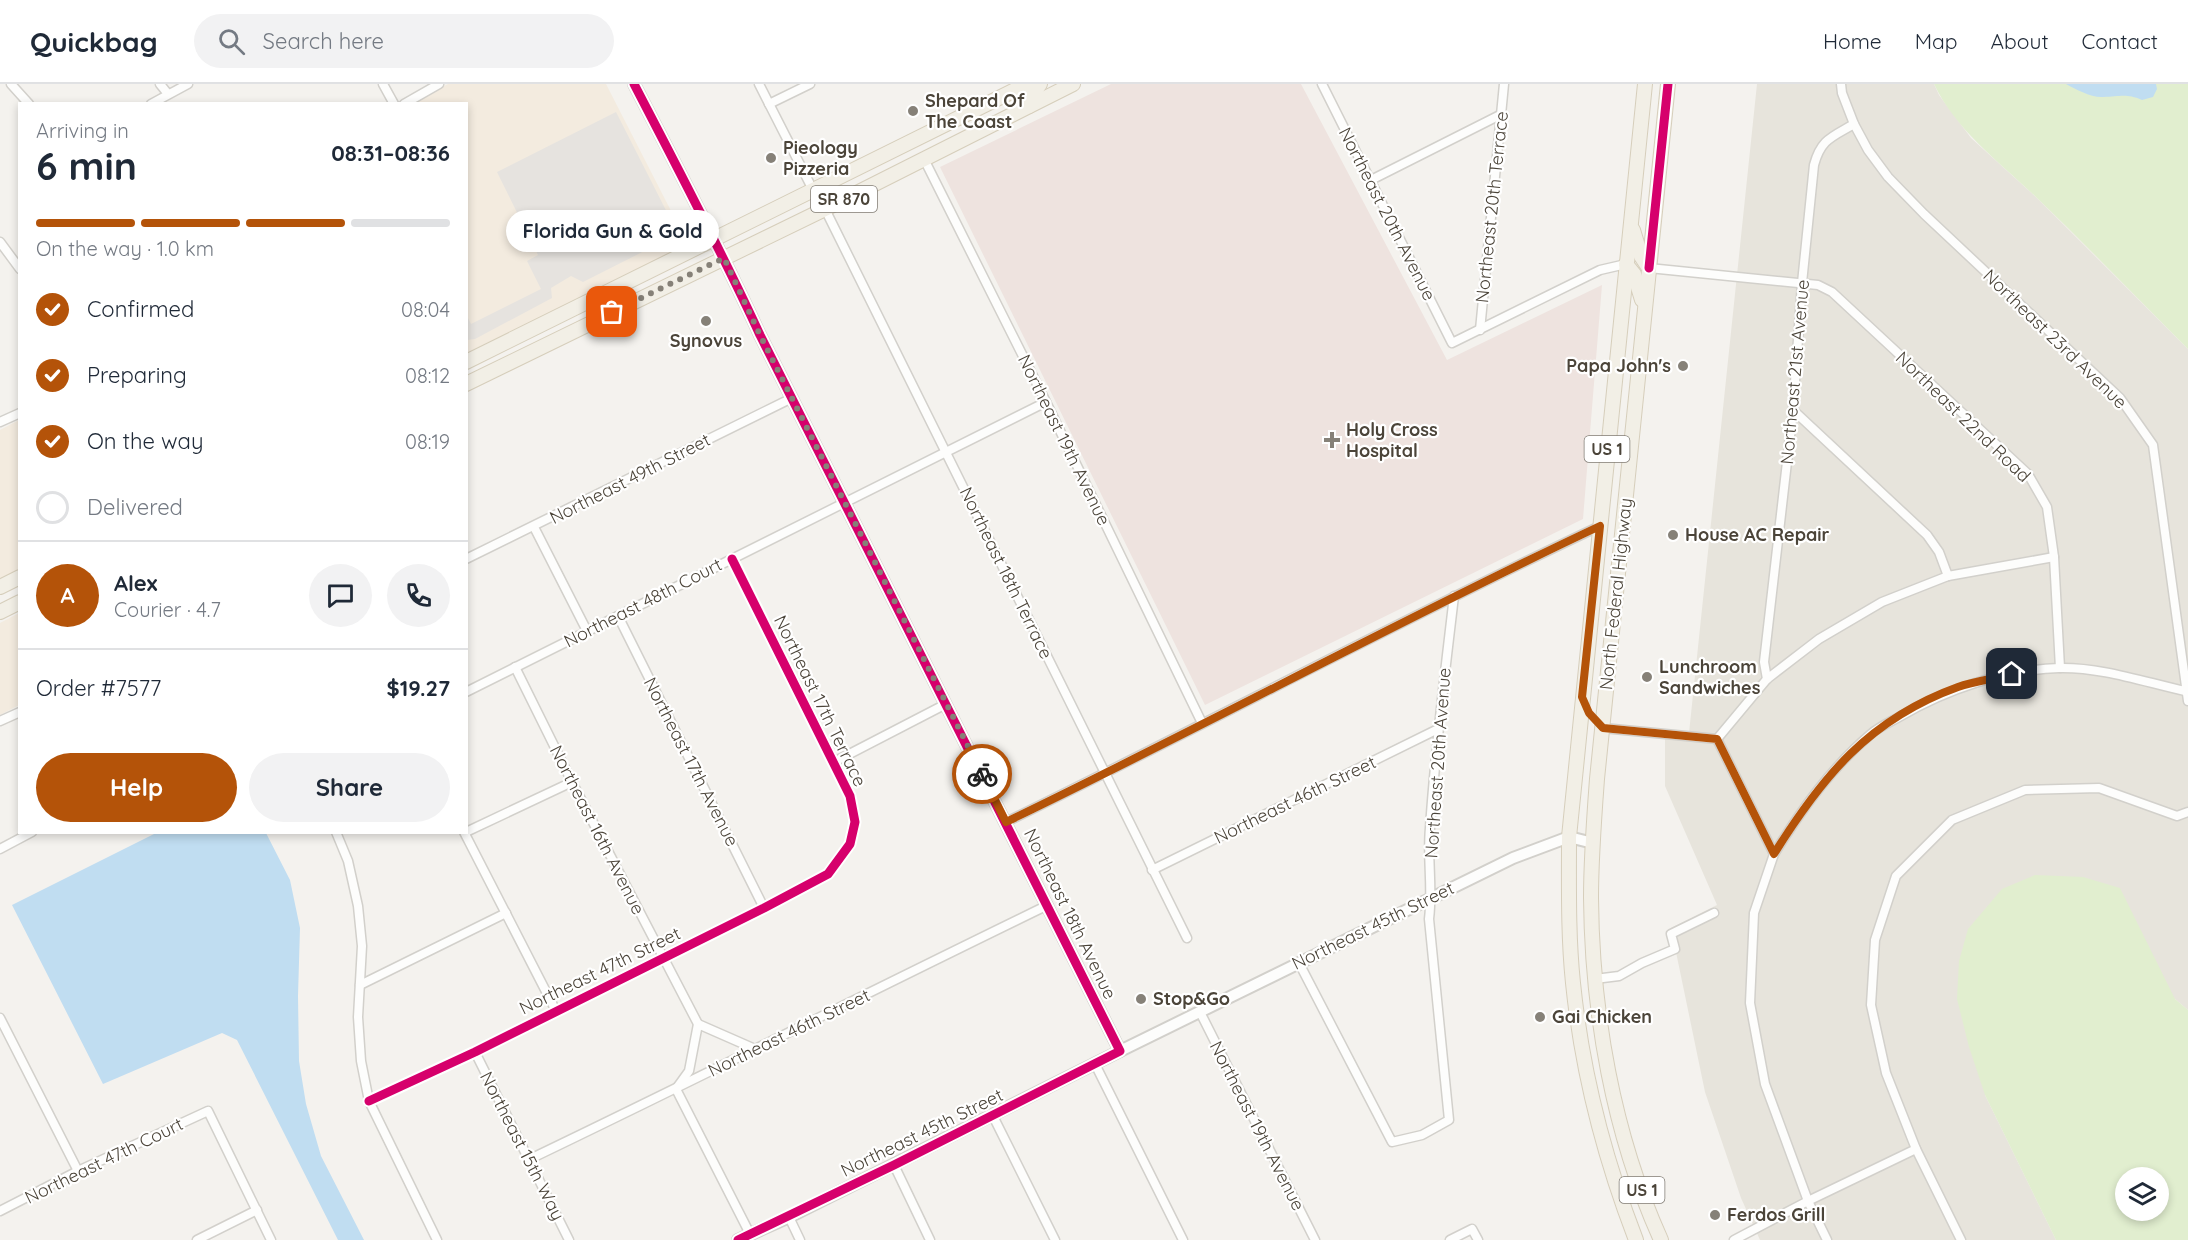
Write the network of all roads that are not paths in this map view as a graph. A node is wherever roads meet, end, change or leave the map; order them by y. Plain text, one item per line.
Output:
1 (10, 84) edge
2 (160, 84) edge
3 (188, 84) edge
4 (383, 84) edge
5 (438, 84) edge
6 (634, 84) edge
7 (759, 84) edge
8 (810, 84) edge
9 (1027, 84) edge
10 (1040, 84) edge
11 (1073, 84) edge
12 (1322, 84) edge
13 (1504, 84) edge
14 (1645, 84) edge
15 (1668, 84) edge
16 (1841, 84) edge
17 (168, 94) junction
18 (1643, 99) junction
19 (27, 102) edge
20 (154, 102) edge
21 (393, 102) edge
22 (407, 102) edge
23 (770, 104) junction
24 (1029, 106) junction
25 (1500, 115) junction
26 (1854, 124) junction
27 (1663, 127) junction
28 (924, 159) junction
29 (1371, 180) junction
30 (813, 190) junction
31 (825, 209) junction
32 (1631, 219) junction
33 (713, 240) junction
34 (0, 242) edge
35 (724, 258) junction
36 (1626, 264) junction
37 (18, 265) edge
38 (1649, 268) junction
39 (1802, 283) junction
40 (1644, 311) junction
41 (1480, 330) junction
42 (468, 361) edge
43 (468, 383) edge
44 (792, 398) junction
45 (1046, 402) junction
46 (1793, 410) junction
47 (18, 413) edge
48 (0, 422) edge
49 (946, 452) junction
50 (845, 502) junction
51 (1600, 526) junction
52 (534, 527) junction
53 (2054, 557) junction
54 (468, 558) edge
55 (732, 559) junction
56 (1948, 576) junction
57 (18, 578) edge
58 (0, 586) edge
59 (1454, 596) junction
60 (18, 603) edge
61 (0, 612) edge
62 (618, 616) junction
63 (587, 631) junction
64 (515, 667) junction
65 (2060, 668) junction
66 (1767, 679) junction
67 (468, 691) edge
68 (2185, 691) junction
69 (1582, 697) junction
70 (2188, 701) edge
71 (946, 704) junction
72 (18, 713) edge
73 (0, 721) edge
74 (1202, 723) junction
75 (1603, 728) junction
76 (1438, 729) junction
77 (1717, 739) junction
78 (834, 762) junction
79 (1106, 773) junction
80 (572, 782) junction
81 (2188, 812) edge
82 (1006, 822) junction
83 (468, 831) edge
84 (28, 834) edge
85 (337, 834) edge
86 (466, 834) edge
87 (1569, 837) junction
88 (1593, 843) junction
89 (0, 849) edge
90 (1774, 854) junction
91 (840, 860) joint
92 (1152, 870) junction
93 (1432, 897) junction
94 (1048, 905) junction
95 (764, 908) junction
96 (506, 912) junction
97 (1714, 913) dead end
98 (1187, 938) dead end
99 (663, 958) junction
100 (1299, 963) junction
101 (1595, 979) junction
102 (360, 985) junction
103 (556, 1011) junction
104 (1200, 1012) junction
105 (0, 1018) edge
106 (698, 1024) junction
107 (754, 1049) junction
108 (1120, 1051) junction
109 (475, 1052) junction
110 (1095, 1064) junction
111 (1608, 1068) junction
112 (1587, 1074) junction
113 (676, 1089) junction
114 (369, 1101) junction
115 (993, 1116) junction
116 (1917, 1149) junction
117 (530, 1159) junction
118 (894, 1165) junction
119 (78, 1171) junction
120 (1808, 1201) junction
121 (256, 1210) junction
122 (0, 1211) edge
123 (789, 1217) junction
124 (750, 1234) junction
125 (197, 1240) edge
126 (271, 1240) edge
127 (437, 1240) edge
128 (570, 1240) edge
129 (738, 1240) edge
130 (800, 1240) edge
131 (930, 1240) edge
132 (1055, 1240) edge
133 (1183, 1240) edge
134 (1315, 1240) edge
135 (1450, 1240) edge
136 (1478, 1240) edge
137 (1636, 1240) edge
138 (1661, 1240) edge
139 (1734, 1240) edge
140 (1827, 1240) edge
141 (1961, 1240) edge

1 - 19 street
2 - 17 street
3 - 17 street
4 - 21 street
5 - 22 street
6 - 33 street, Northeast 18th Avenue
7 - 23 street
8 - 23 street
9 - 30 main road, SR 870
10 - 24 main road
11 - 24 main road, SR 870
12 - 29 street, Northeast 20th Avenue
13 - 25 street, Northeast 20th Terrace
14 - 18 main road, North Federal Highway / US 1
15 - 27 main road, North Federal Highway / US 1
16 - 26 street
17 - 20 street
18 - 27 main road
18 - 32 main road, North Federal Highway / US 1
23 - 30 street
24 - 28 main road, SR 870
25 - 29 street
25 - 41 street, Northeast 20th Terrace
26 - 39 street, Northeast 21st Avenue
26 - 68 street, Northeast 23rd Avenue
27 - 38 main road, North Federal Highway / US 1
28 - 31 main road, SR 870
28 - 45 street, Northeast 19th Avenue
29 - 41 street, Northeast 20th Avenue
30 - 33 main road, SR 870
31 - 35 main road, SR 870
31 - 49 street, Northeast 18th Terrace
32 - 36 main road, North Federal Highway / US 1
32 - 38 main road
33 - 35 street, Northeast 18th Avenue
33 - 42 main road, SR 870
34 - 37 street
35 - 43 main road, SR 870
35 - 44 street, Northeast 18th Avenue
36 - 40 main road
36 - 41 street
36 - 51 main road, North Federal Highway / US 1
38 - 39 street, Northeast 22nd Road
38 - 40 main road, North Federal Highway / US 1
39 - 46 street, Northeast 21st Avenue
39 - 53 street, Northeast 22nd Road
40 - 75 main road, North Federal Highway / US 1
44 - 50 street, Northeast 18th Avenue
44 - 52 street, Northeast 49th Street
45 - 49 street, Northeast 48th Court
45 - 74 street, Northeast 19th Avenue
46 - 56 street
46 - 66 street, Northeast 21st Avenue
47 - 48 street
49 - 50 street, Northeast 48th Court
49 - 79 street, Northeast 18th Terrace
50 - 55 street, Northeast 48th Court
50 - 71 street, Northeast 18th Avenue
51 - 59 street
51 - 69 main road, North Federal Highway / US 1
52 - 54 street, Northeast 49th Street
52 - 63 street
53 - 56 street
53 - 65 street, Northeast 22nd Road
55 - 62 street, Northeast 48th Court
55 - 78 street, Northeast 17th Terrace
56 - 66 street
57 - 58 main road
59 - 74 street
59 - 76 street, Northeast 20th Avenue
60 - 61 main road
62 - 63 street, Northeast 48th Court
62 - 95 street, Northeast 17th Avenue
63 - 64 street, Northeast 48th Court
64 - 67 street, Northeast 48th Court
64 - 80 street, Northeast 16th Avenue
65 - 68 street
65 - 90 street
66 - 77 street
68 - 70 street, Northeast 23rd Avenue
69 - 75 main road
69 - 87 main road, North Federal Highway / US 1
71 - 78 street
71 - 82 street, Northeast 18th Avenue
72 - 73 street
74 - 79 street
75 - 77 street
75 - 88 main road, North Federal Highway / US 1
76 - 92 street, Northeast 46th Street
76 - 93 street, Northeast 20th Avenue
77 - 90 street
78 - 91 street, Northeast 17th Terrace
79 - 82 street
79 - 92 street, Northeast 18th Terrace
80 - 83 street
80 - 99 street, Northeast 16th Avenue
81 - 116 street
82 - 94 street, Northeast 18th Avenue
84 - 89 street
85 - 102 street
86 - 96 street
87 - 88 street
87 - 93 street, Northeast 45th Street
87 - 112 main road, North Federal Highway / US 1
88 - 101 main road, North Federal Highway / US 1
90 - 120 street
91 - 95 street, Northeast 47th Street
92 - 98 street, Northeast 18th Terrace
93 - 100 street, Northeast 45th Street
93 - 100 street, Northeast 20th Avenue
94 - 107 street, Northeast 46th Street
94 - 108 street, Northeast 18th Avenue
95 - 99 street, Northeast 47th Street
96 - 102 street
96 - 103 street
97 - 101 street
99 - 103 street, Northeast 47th Street
99 - 106 street, Northeast 16th Avenue
100 - 104 street, Northeast 45th Street
101 - 111 main road, North Federal Highway / US 1
102 - 114 street
103 - 109 street, Northeast 47th Street
104 - 108 street, Northeast 45th Street
104 - 134 street, Northeast 19th Avenue
105 - 119 street
106 - 107 street
106 - 113 street
107 - 113 street, Northeast 46th Street
108 - 110 street, Northeast 45th Street
109 - 114 street, Northeast 47th Street
109 - 117 street, Northeast 15th Way
110 - 115 street, Northeast 45th Street
110 - 133 street
111 - 112 street
111 - 138 main road, North Federal Highway / US 1
112 - 137 main road, North Federal Highway / US 1
113 - 117 street, Northeast 46th Street
113 - 124 street
114 - 127 street
115 - 118 street, Northeast 45th Street
115 - 132 street
116 - 120 street
116 - 141 street
117 - 128 street, Northeast 15th Way
118 - 123 street, Northeast 45th Street
118 - 131 street
119 - 121 street, Northeast 47th Court
119 - 122 street, Northeast 47th Court
120 - 139 street
120 - 140 street
121 - 125 street
121 - 126 street
123 - 124 street, Northeast 45th Street
123 - 130 street
124 - 129 street, Northeast 45th Street
135 - 136 street

